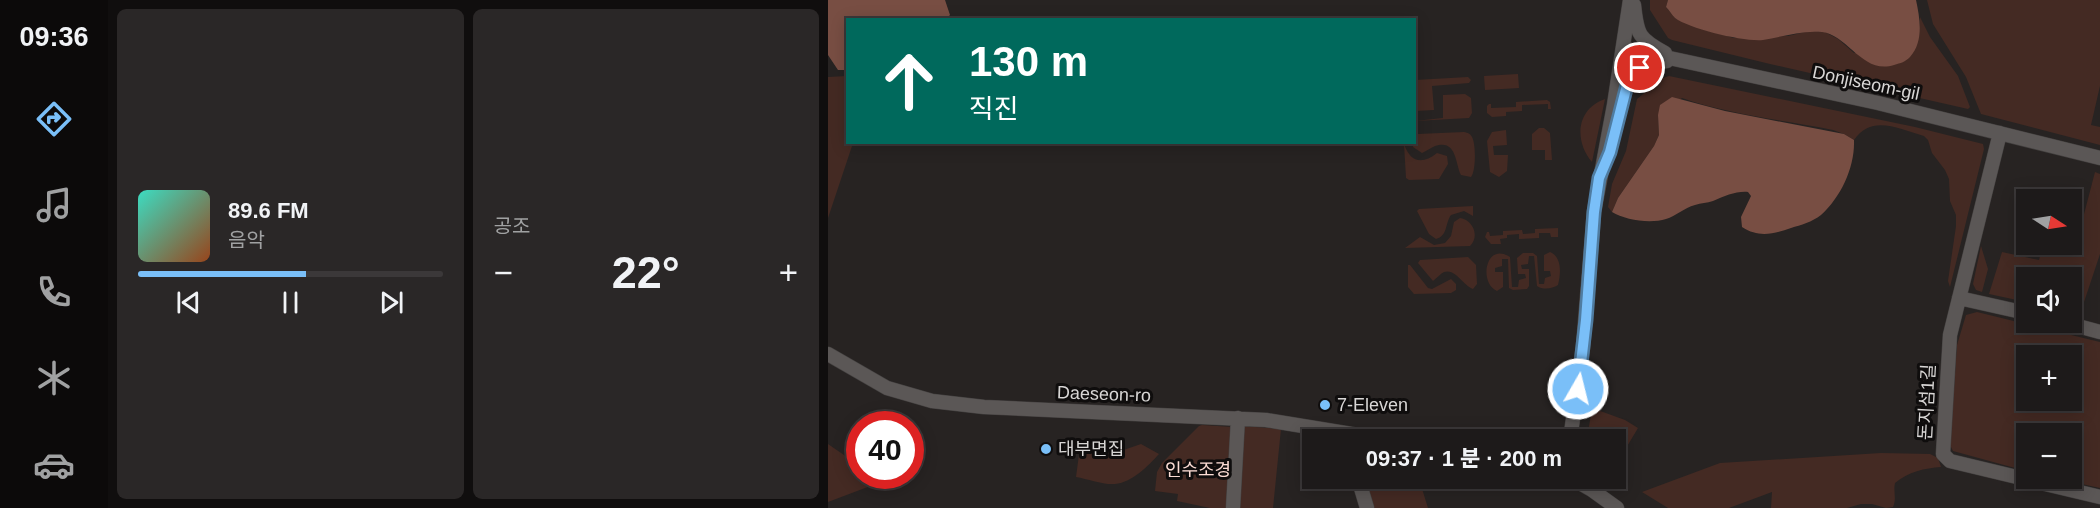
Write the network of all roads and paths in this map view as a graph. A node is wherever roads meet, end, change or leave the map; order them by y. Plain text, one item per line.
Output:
1 (1632, 0) edge
2 (1623, 48) junction
3 (1677, 60) junction
4 (2000, 133) junction
5 (2100, 158) edge
6 (1599, 178) junction
7 (1959, 297) junction
8 (2016, 311) edge
9 (2082, 327) edge
10 (2100, 332) edge
11 (1583, 347) junction
12 (828, 354) edge
13 (1581, 369) junction
14 (1238, 418) junction
15 (1325, 429) edge
16 (1565, 429) edge
17 (1572, 429) edge
18 (1578, 429) edge
19 (1361, 489) edge
20 (1589, 489) edge
21 (1597, 489) edge
22 (2100, 497) edge
23 (1605, 499) junction
24 (1233, 508) edge
25 (1366, 508) edge
26 (1617, 508) edge

1 - 2 street
1 - 3 street
2 - 3 street, Donjiseom-gil
2 - 6 street
3 - 4 street, Donjiseom-gil
3 - 6 street
4 - 5 street, Donjiseom-gil
4 - 7 street, 돈지섬1길
6 - 11 street
7 - 8 street
7 - 22 street, 돈지섬1길
9 - 10 street
11 - 13 street
11 - 18 street
12 - 14 street, Daeseon-ro
13 - 16 street
13 - 17 street
14 - 15 street, Daeseon-ro
14 - 24 street
19 - 25 street
20 - 23 street
21 - 23 street
23 - 26 street

